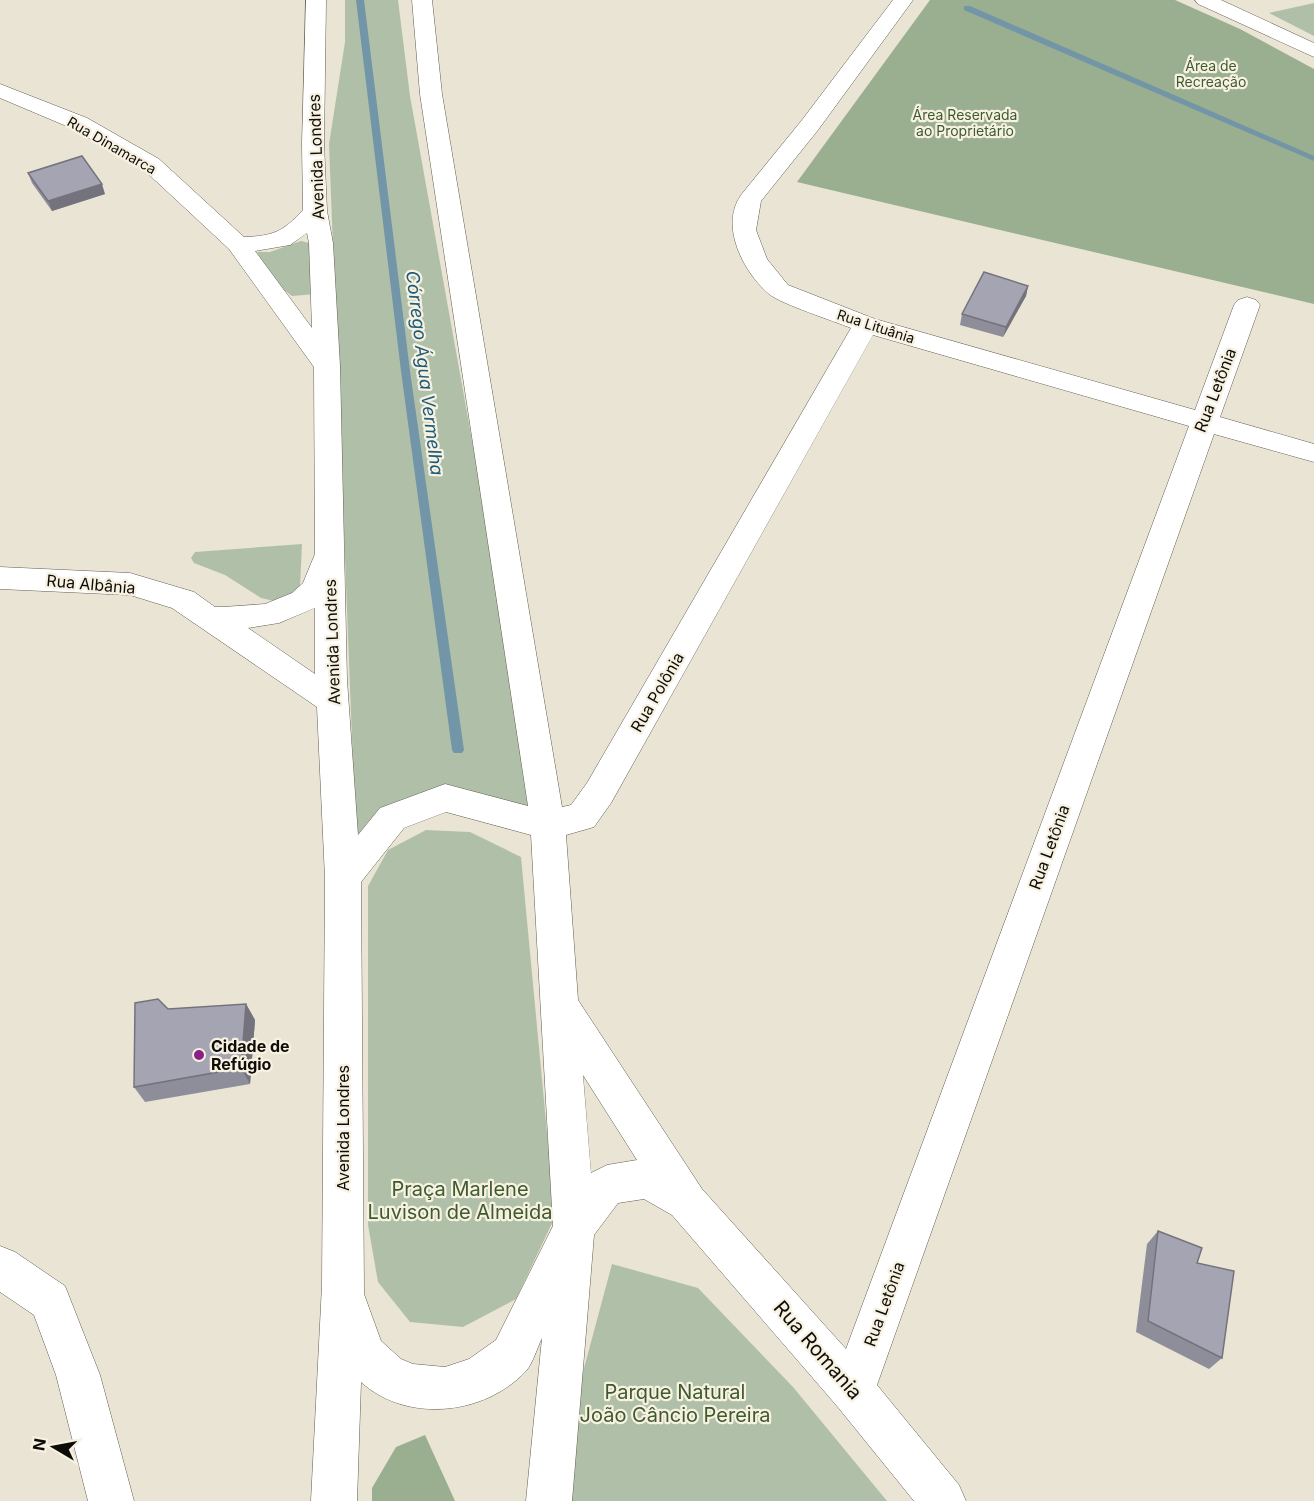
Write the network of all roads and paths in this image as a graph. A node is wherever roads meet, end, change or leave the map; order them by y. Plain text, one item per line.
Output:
1 (316, 0) edge
2 (422, 0) edge
3 (903, 0) edge
4 (1205, 0) edge
5 (1314, 51) edge
6 (0, 90) edge
7 (315, 211) junction
8 (237, 244) junction
9 (1247, 305) dead end
10 (866, 325) junction
11 (327, 366) junction
12 (1203, 421) junction
13 (1314, 453) edge
14 (330, 551) junction
15 (0, 578) edge
16 (211, 618) junction
17 (333, 702) junction
18 (548, 825) junction
19 (343, 878) junction
20 (558, 1003) junction
21 (688, 1203) junction
22 (574, 1228) junction
23 (0, 1267) edge
24 (343, 1285) junction
25 (853, 1390) junction
26 (111, 1501) edge
27 (334, 1501) edge
28 (549, 1501) edge
29 (943, 1501) edge

1 - 7 street, Avenida Londres
2 - 18 street
3 - 10 street, Rua Lituânia
4 - 5 street
6 - 8 street, Rua Dinamarca
7 - 8 street
7 - 11 street, Avenida Londres
8 - 11 street, Rua Dinamarca
9 - 12 street, Rua Letônia
10 - 12 street, Rua Lituânia
10 - 18 street, Rua Polônia
11 - 14 street, Avenida Londres
12 - 13 street, Rua Lituânia
12 - 25 street, Rua Letônia
14 - 16 street
14 - 17 street, Avenida Londres
15 - 16 street, Rua Albânia
16 - 17 street, Rua Albânia
17 - 19 street, Avenida Londres
18 - 19 street, Rua Polônia
18 - 20 street
19 - 24 street, Avenida Londres
20 - 21 street, Rua Romania
20 - 22 street
21 - 22 street, Rua Romania
21 - 25 street, Rua Romania
22 - 24 street, Avenida Londres
22 - 28 street
23 - 26 street
24 - 27 street, Avenida Londres
25 - 29 street, Rua Romania

